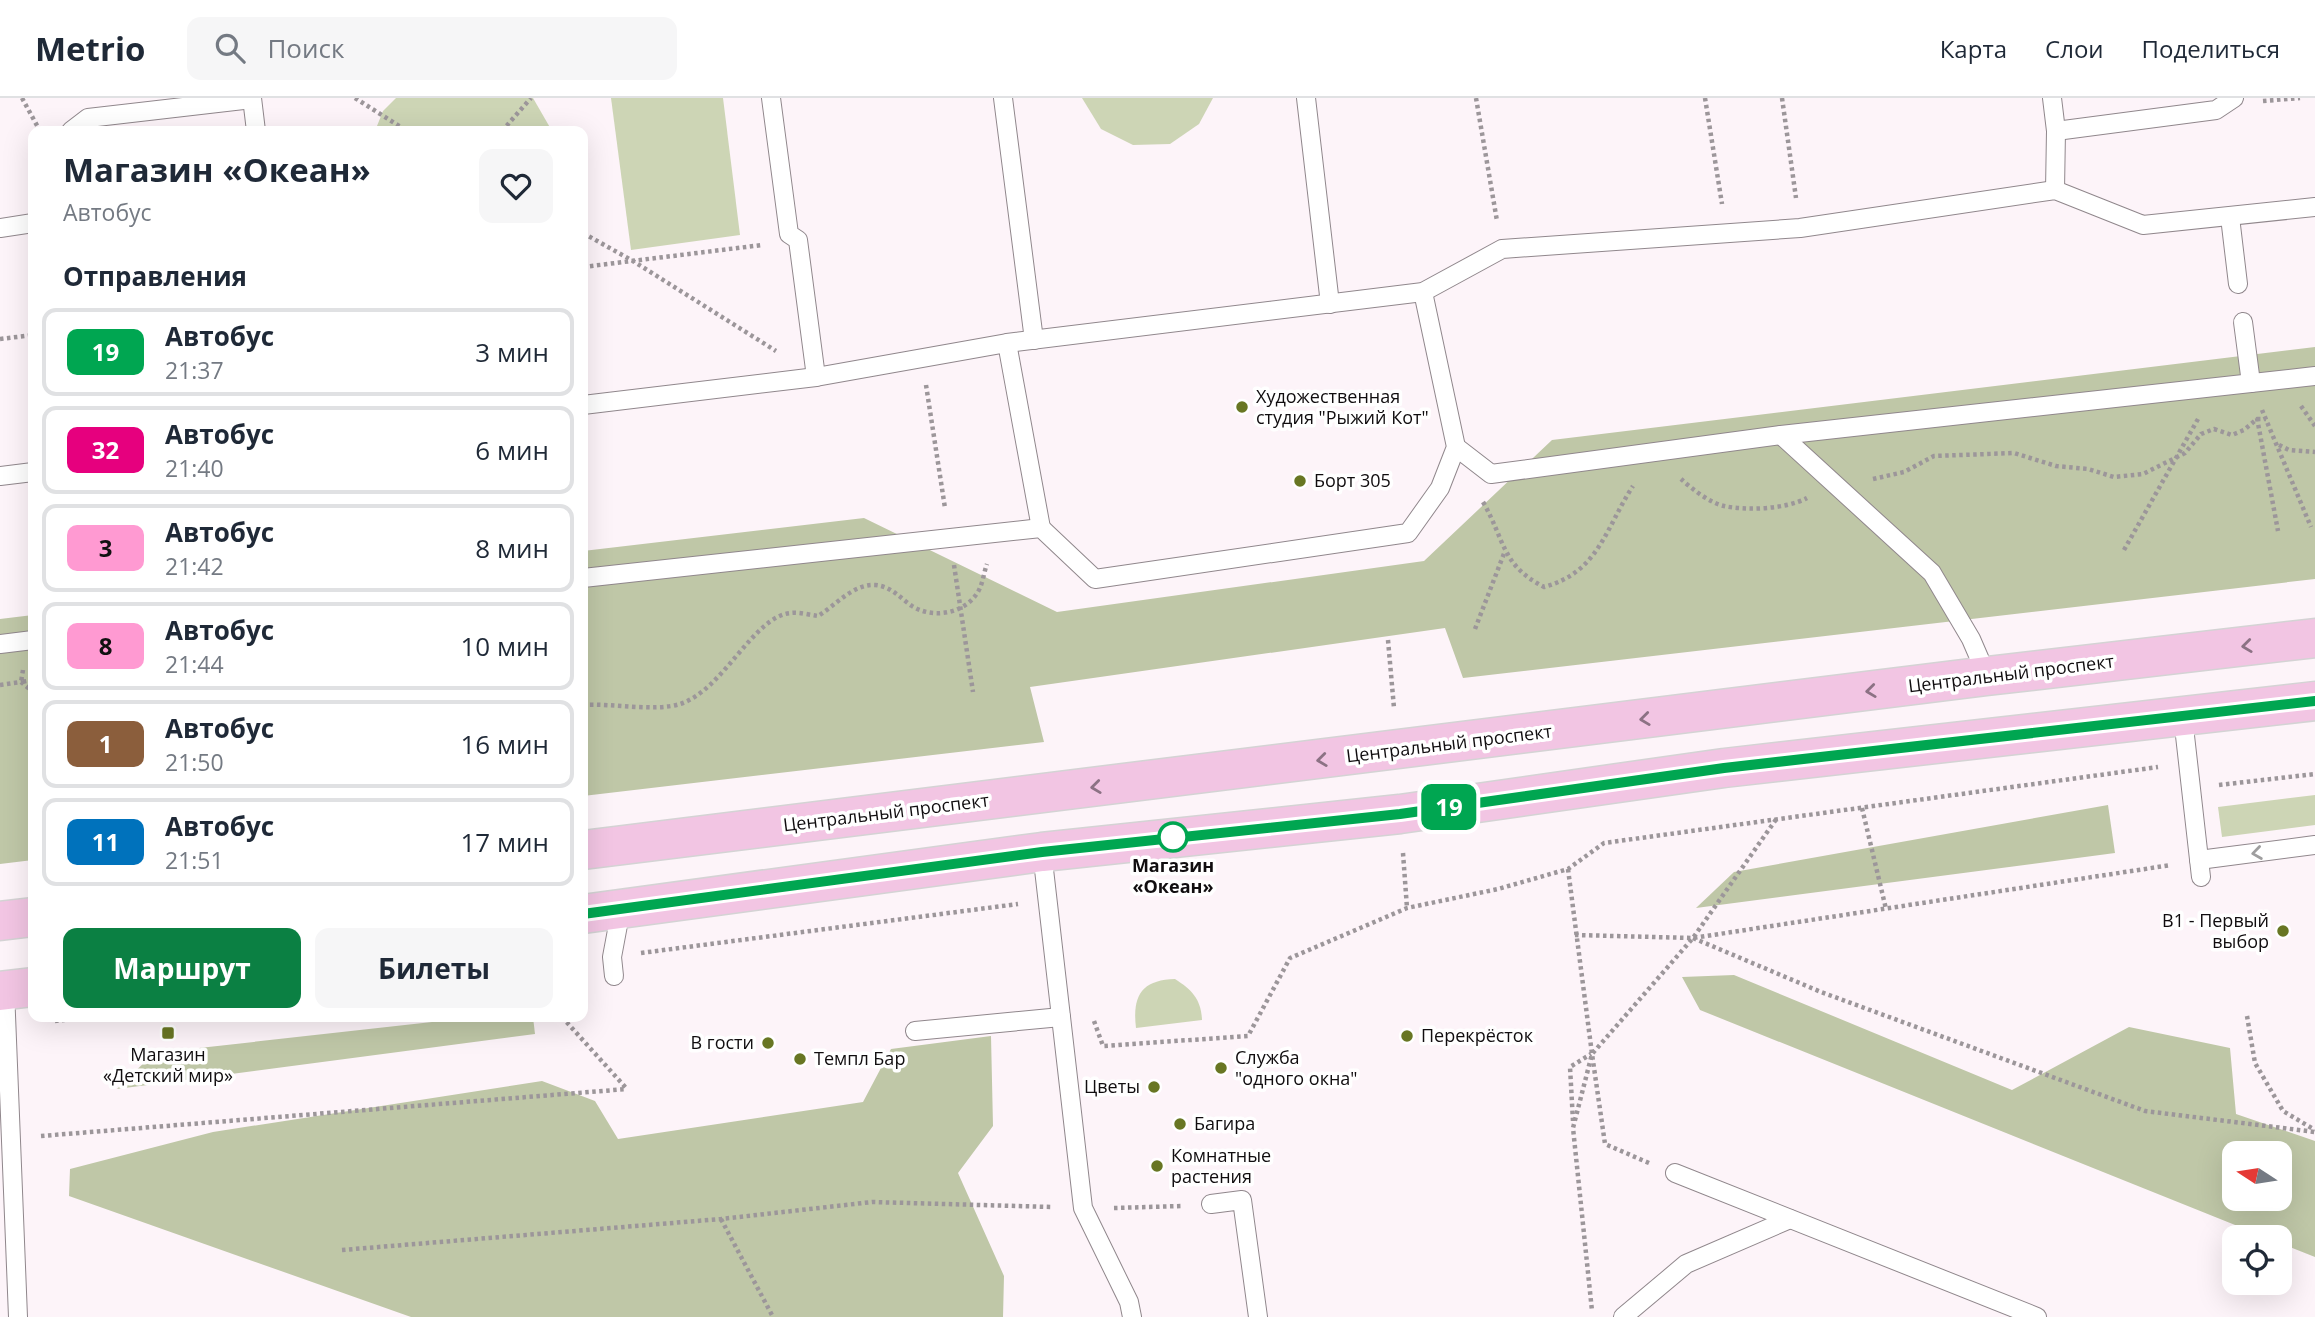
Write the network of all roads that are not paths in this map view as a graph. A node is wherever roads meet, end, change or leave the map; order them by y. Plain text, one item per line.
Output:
1 (771, 98) edge
2 (1003, 98) edge
3 (1306, 98) edge
4 (2052, 98) edge
5 (2234, 98) edge
6 (252, 99) edge
7 (78, 126) edge
8 (255, 126) edge
9 (2056, 131) junction
10 (2056, 190) junction
11 (2315, 207) edge
12 (2230, 217) junction
13 (28, 224) edge
14 (0, 228) edge
15 (2238, 284) dead end
16 (1423, 292) junction
17 (1330, 304) junction
18 (2243, 322) dead end
19 (1034, 340) junction
20 (1007, 343) junction
21 (2315, 376) edge
22 (816, 377) junction
23 (2251, 383) junction
24 (588, 404) edge
25 (1781, 435) junction
26 (1456, 447) junction
27 (28, 473) edge
28 (0, 476) edge
29 (1041, 528) junction
30 (588, 577) edge
31 (2315, 639) edge
32 (28, 641) edge
33 (0, 644) edge
34 (1987, 676) junction
35 (2315, 701) edge
36 (2183, 718) junction
37 (2315, 845) edge
38 (588, 849) edge
39 (1042, 852) junction
40 (621, 909) junction
41 (588, 913) edge
42 (28, 918) edge
43 (0, 921) edge
44 (614, 976) dead end
45 (13, 989) edge
46 (1062, 1017) junction
47 (915, 1031) dead end
48 (1675, 1173) road end
49 (1211, 1204) road end
50 (1790, 1219) junction
51 (18, 1317) edge
52 (1132, 1317) edge
53 (1258, 1317) edge
54 (1623, 1317) edge
55 (2037, 1317) edge

1 - 22 lane
2 - 19 lane
3 - 17 lane
4 - 9 lane
5 - 9 lane
6 - 7 lane
6 - 8 lane
9 - 10 lane
10 - 12 lane
10 - 16 lane
11 - 12 lane
12 - 15 lane
13 - 14 lane
16 - 17 lane
16 - 26 lane
17 - 19 lane
18 - 23 lane
19 - 20 lane
20 - 22 lane
20 - 29 lane
21 - 23 lane
22 - 24 lane
23 - 25 lane
25 - 26 lane
25 - 34 lane
26 - 29 lane
27 - 28 lane
29 - 30 lane
31 -> 34 main road, Центральный проспект
32 - 33 lane
34 -> 38 main road, Центральный проспект
35 - 36 main road
37 -> 36 lane
36 - 39 main road
39 - 40 main road
39 - 46 lane
40 - 41 main road
40 - 44 lane
42 - 43 main road
45 - 51 lane
46 - 47 lane
46 - 52 lane
48 - 50 lane
49 - 53 lane
50 - 54 lane
50 - 55 lane

